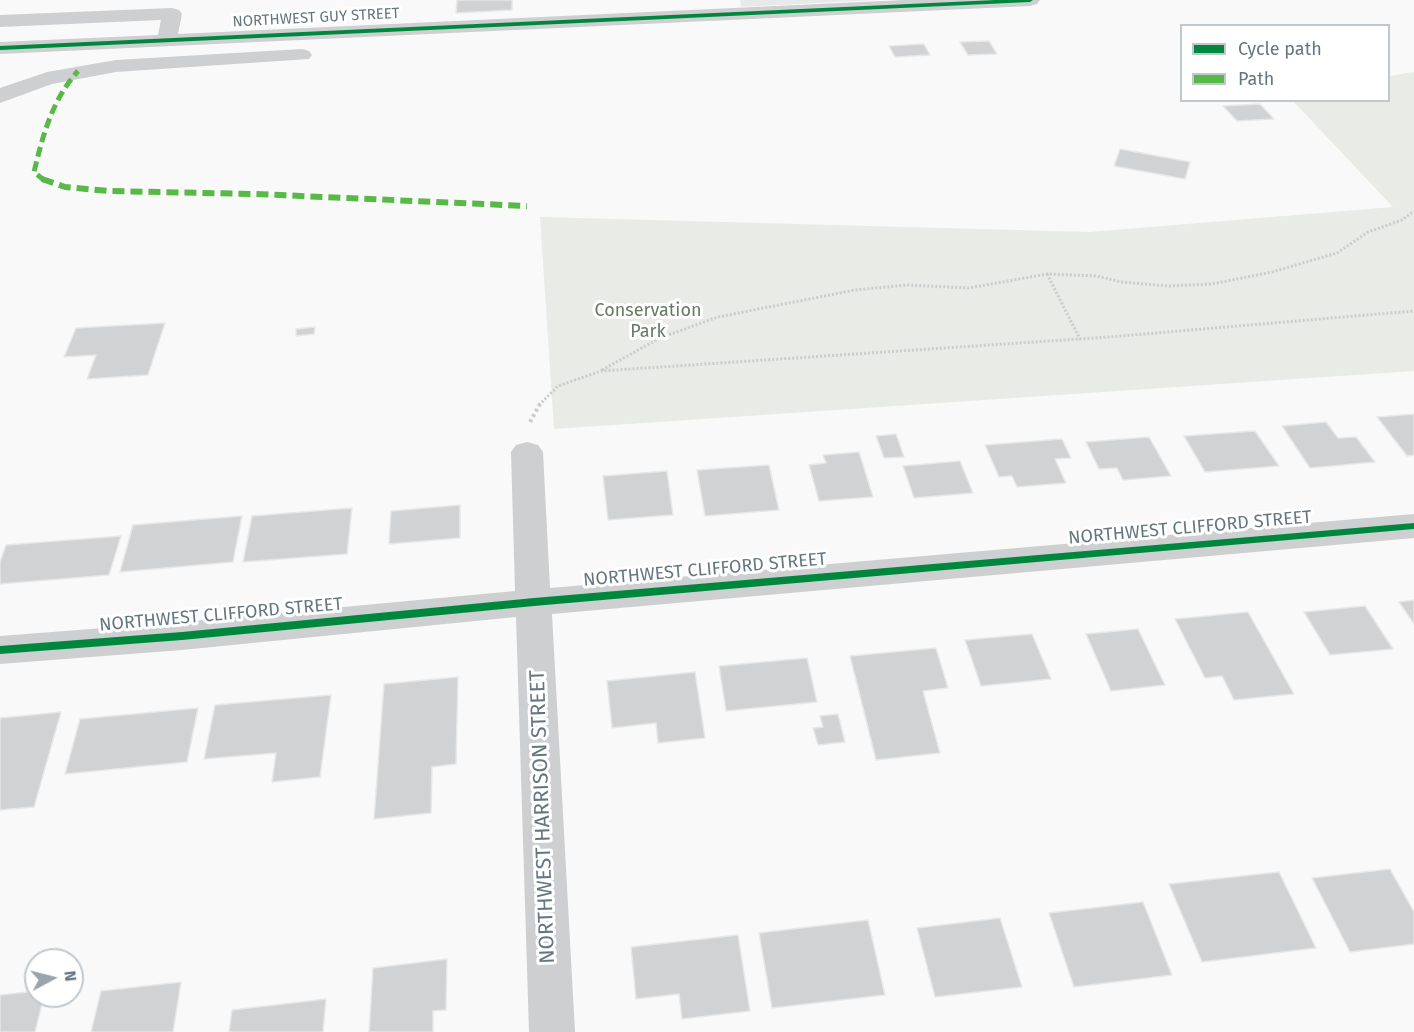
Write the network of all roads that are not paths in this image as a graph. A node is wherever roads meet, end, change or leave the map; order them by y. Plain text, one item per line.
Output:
1 (1030, 0) edge
2 (0, 21) edge
3 (378, 31) junction
4 (167, 40) junction
5 (0, 48) edge
6 (0, 96) edge
7 (528, 452) road end
8 (1414, 526) edge
9 (534, 602) junction
10 (0, 650) edge
11 (552, 1032) edge

1 - 3 street, NORTHWEST GUY STREET
2 - 4 street
3 - 4 street, NORTHWEST GUY STREET
3 - 6 street
4 - 5 street, NORTHWEST GUY STREET
7 - 9 street, NORTHWEST HARRISON STREET
8 - 9 street, NORTHWEST CLIFFORD STREET
9 - 10 street, NORTHWEST CLIFFORD STREET
9 - 11 street, NORTHWEST HARRISON STREET

